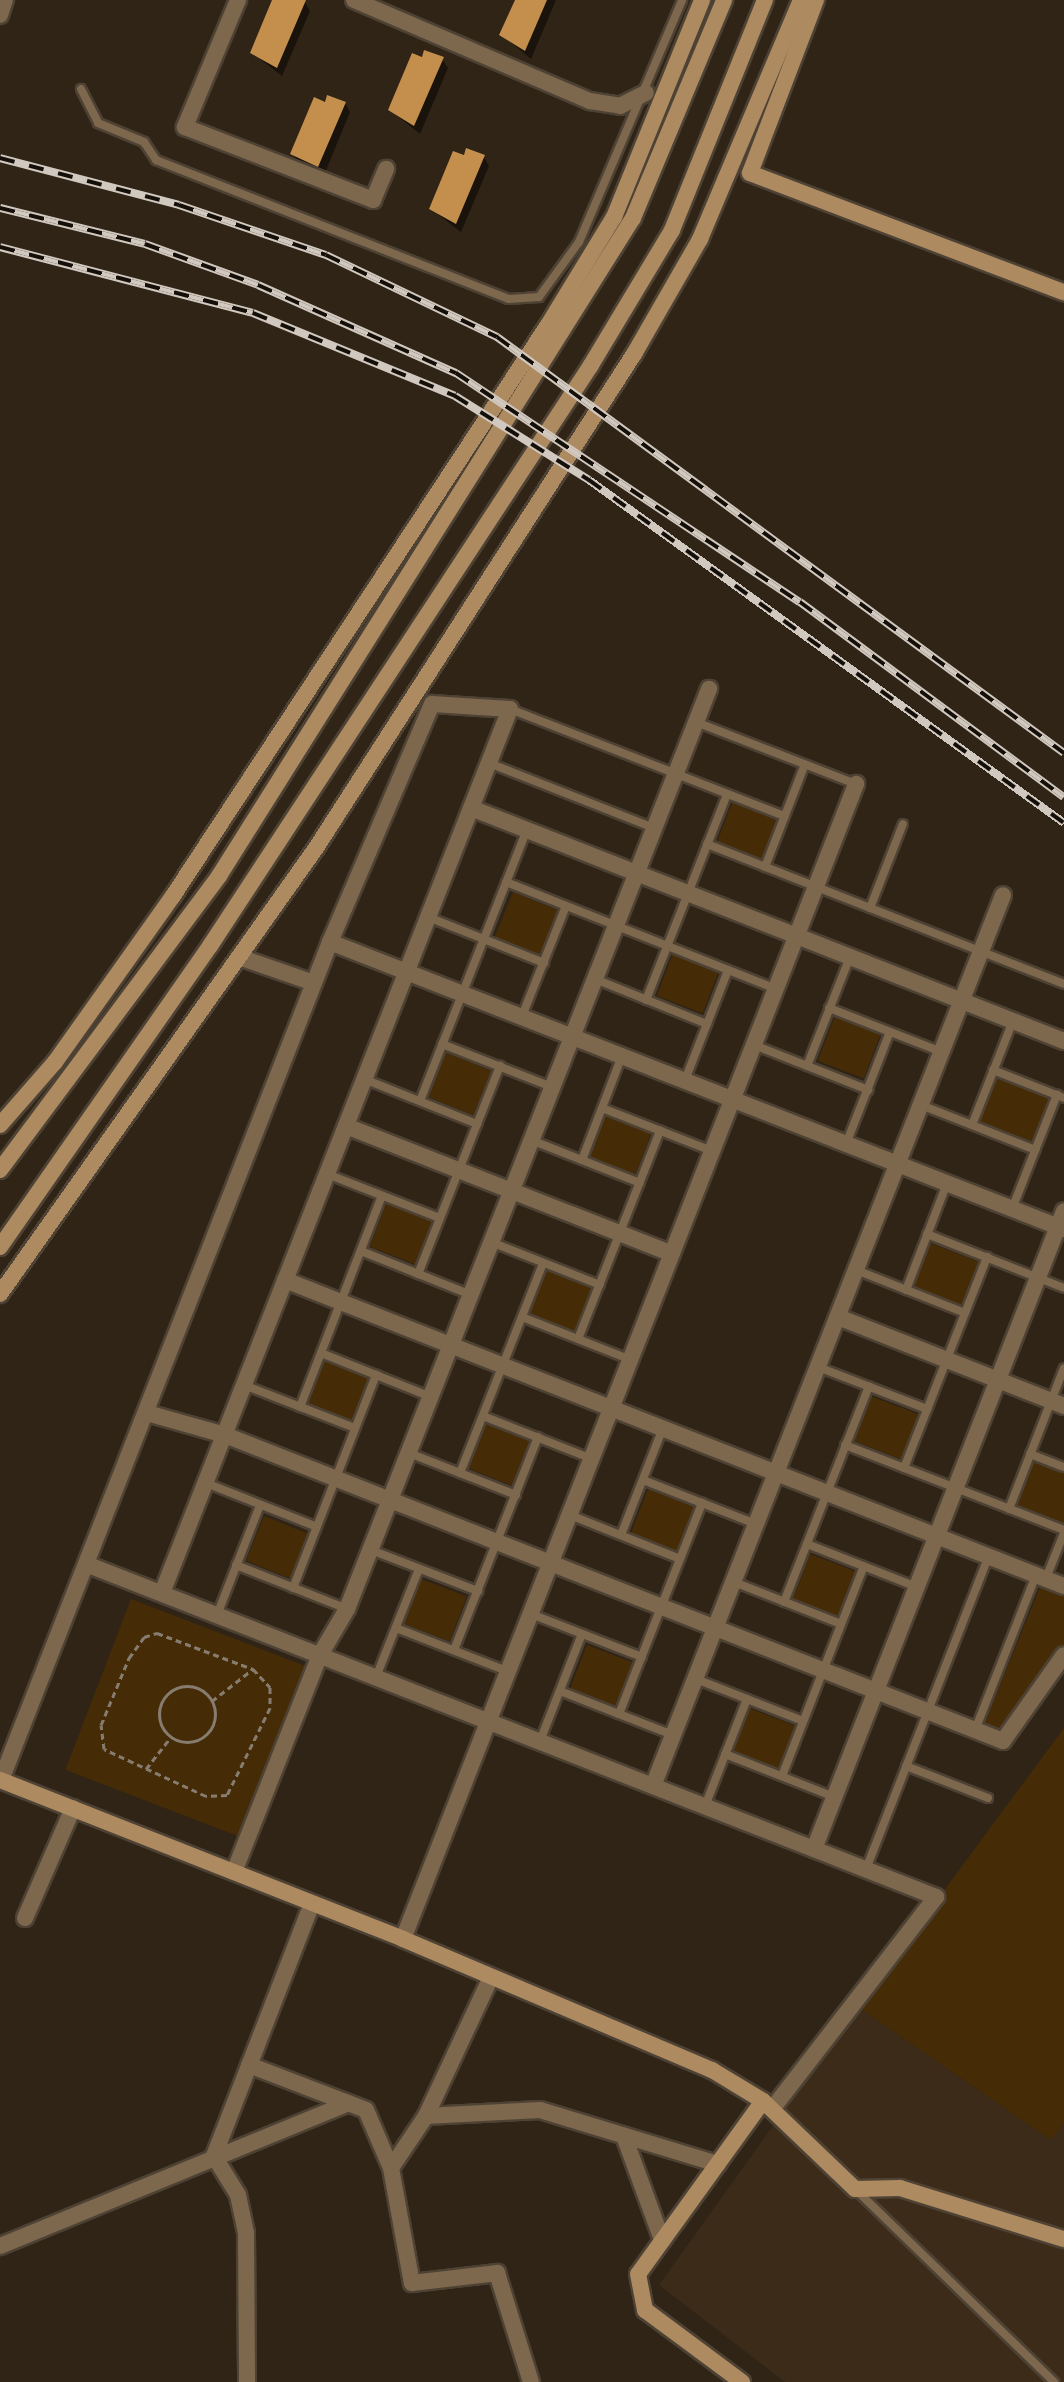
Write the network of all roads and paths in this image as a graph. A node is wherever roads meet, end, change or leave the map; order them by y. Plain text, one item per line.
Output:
1 (5, 0) edge
2 (238, 0) edge
3 (354, 0) edge
4 (682, 0) edge
5 (702, 0) edge
6 (724, 0) edge
7 (765, 0) edge
8 (801, 0) edge
9 (816, 0) edge
10 (0, 15) edge
11 (81, 89) dead end
12 (646, 93) junction
13 (386, 169) dead end
14 (1064, 292) edge
15 (709, 689) dead end
16 (510, 709) junction
17 (696, 721) junction
18 (488, 763) junction
19 (805, 764) junction
20 (675, 774) junction
21 (856, 784) joint
22 (727, 794) junction
23 (471, 808) junction
24 (785, 816) junction
25 (903, 824) dead end
26 (654, 828) junction
27 (527, 830) junction
28 (707, 844) junction
29 (765, 867) junction
30 (636, 873) junction
31 (506, 882) junction
32 (817, 887) junction
33 (688, 893) junction
34 (1003, 895) dead end
35 (566, 906) junction
36 (870, 908) junction
37 (428, 917) junction
38 (616, 925) junction
39 (797, 936) junction
40 (484, 939) junction
41 (330, 942) junction
42 (667, 946) junction
43 (981, 952) junction
44 (239, 957) junction
45 (850, 957) junction
46 (544, 963) junction
47 (728, 970) junction
48 (406, 971) junction
49 (595, 979) junction
50 (314, 983) junction
51 (1064, 984) edge
52 (776, 989) junction
53 (462, 992) junction
54 (646, 1000) junction
55 (962, 1001) junction
56 (829, 1008) junction
57 (522, 1016) junction
58 (1013, 1021) junction
59 (707, 1024) junction
60 (890, 1032) junction
61 (572, 1036) junction
62 (1064, 1041) edge
63 (442, 1044) junction
64 (754, 1045) junction
65 (942, 1052) junction
66 (622, 1055) junction
67 (500, 1066) junction
68 (807, 1066) junction
69 (993, 1070) junction
70 (364, 1079) junction
71 (685, 1080) junction
72 (552, 1087) junction
73 (868, 1090) junction
74 (1060, 1096) edge
75 (733, 1099) junction
76 (420, 1101) junction
77 (921, 1105) junction
78 (602, 1108) junction
79 (477, 1124) junction
80 (0, 1125) edge
81 (972, 1125) junction
82 (346, 1126) junction
83 (660, 1131) junction
84 (531, 1140) junction
85 (846, 1144) junction
86 (1035, 1150) junction
87 (712, 1151) junction
88 (582, 1160) junction
89 (897, 1164) junction
90 (0, 1170) edge
91 (459, 1170) junction
92 (327, 1174) junction
93 (640, 1183) junction
94 (947, 1183) junction
95 (512, 1191) junction
96 (382, 1196) junction
97 (1012, 1209) junction
98 (440, 1218) junction
99 (1062, 1222) edge
100 (620, 1233) junction
101 (927, 1234) junction
102 (491, 1242) junction
103 (0, 1247) edge
104 (361, 1251) junction
105 (672, 1254) junction
106 (987, 1257) junction
107 (543, 1263) junction
108 (856, 1270) junction
109 (418, 1274) junction
110 (1038, 1278) junction
111 (285, 1280) junction
112 (600, 1285) junction
113 (1064, 1288) edge
114 (906, 1290) junction
115 (0, 1294) edge
116 (471, 1295) junction
117 (341, 1302) junction
118 (965, 1313) junction
119 (522, 1317) junction
120 (838, 1317) junction
121 (578, 1339) junction
122 (451, 1345) junction
123 (321, 1353) junction
124 (631, 1360) junction
125 (947, 1360) junction
126 (503, 1365) junction
127 (818, 1367) junction
128 (1064, 1368) edge
129 (376, 1375) junction
130 (998, 1380) junction
131 (244, 1385) junction
132 (869, 1386) junction
133 (431, 1397) junction
134 (1058, 1403) edge
135 (300, 1407) junction
136 (612, 1408) junction
137 (927, 1409) junction
138 (147, 1413) junction
139 (483, 1416) junction
140 (355, 1428) junction
141 (663, 1428) junction
142 (225, 1435) junction
143 (538, 1437) junction
144 (845, 1445) junction
145 (409, 1453) junction
146 (1030, 1454) junction
147 (592, 1459) junction
148 (1064, 1467) edge
149 (904, 1468) junction
150 (460, 1473) junction
151 (777, 1473) junction
152 (336, 1479) junction
153 (643, 1480) junction
154 (206, 1483) junction
155 (956, 1488) junction
156 (827, 1492) junction
157 (516, 1495) junction
158 (390, 1500) junction
159 (702, 1503) junction
160 (260, 1505) junction
161 (1009, 1509) junction
162 (570, 1515) junction
163 (756, 1524) junction
164 (317, 1527) junction
165 (1064, 1532) edge
166 (621, 1535) junction
167 (937, 1536) junction
168 (497, 1541) junction
169 (807, 1544) junction
170 (371, 1550) junction
171 (989, 1556) junction
172 (680, 1559) junction
173 (551, 1563) junction
174 (86, 1564) junction
175 (236, 1565) junction
176 (864, 1566) junction
177 (419, 1569) junction
178 (1041, 1576) junction
179 (734, 1582) junction
180 (1064, 1586) edge
181 (917, 1587) junction
182 (293, 1588) junction
183 (478, 1591) junction
184 (162, 1593) junction
185 (784, 1602) junction
186 (661, 1606) junction
187 (347, 1609) junction
188 (531, 1614) junction
189 (217, 1615) junction
190 (841, 1624) junction
191 (396, 1628) junction
192 (716, 1628) junction
193 (582, 1634) junction
194 (454, 1650) junction
195 (320, 1655) junction
196 (1064, 1655) edge
197 (642, 1657) junction
198 (253, 1669) junction
199 (823, 1670) junction
200 (508, 1672) junction
201 (376, 1677) junction
202 (696, 1679) junction
203 (560, 1691) junction
204 (876, 1691) junction
205 (747, 1699) junction
206 (212, 1701) junction
207 (928, 1711) junction
208 (619, 1714) junction
209 (489, 1721) junction
210 (803, 1721) junction
211 (975, 1730) junction
212 (673, 1735) junction
213 (171, 1737) junction
214 (540, 1742) junction
215 (725, 1754) junction
216 (906, 1766) junction
217 (145, 1770) junction
218 (782, 1776) junction
219 (0, 1780) edge
220 (653, 1786) junction
221 (834, 1797) junction
222 (988, 1798) dead end
223 (705, 1806) junction
224 (73, 1808) junction
225 (814, 1849) junction
226 (866, 1869) junction
227 (234, 1872) junction
228 (312, 1903) junction
229 (25, 1918) dead end
230 (403, 1939) junction
231 (491, 1977) junction
232 (249, 2065) junction
233 (348, 2103) junction
234 (767, 2105) junction
235 (426, 2116) junction
236 (624, 2136) junction
237 (214, 2156) junction
238 (718, 2164) junction
239 (391, 2168) junction
240 (855, 2189) junction
241 (1064, 2239) edge
242 (662, 2240) junction
243 (0, 2246) edge
244 (247, 2382) edge
245 (531, 2382) edge
246 (742, 2382) edge
247 (1054, 2382) edge

1 - 10 street
2 - 13 street
3 - 12 street
4 - 12 lane
5 - 80 street
6 - 90 street
7 - 103 street
8 - 44 street
9 - 14 street
11 - 12 lane
15 - 17 street
16 - 18 street
16 - 20 lane
16 - 41 street
17 - 19 lane
17 - 20 street
18 - 23 street
18 - 26 lane
19 - 21 lane
19 - 24 lane
20 - 22 lane
20 - 26 street
21 - 32 street
22 - 24 lane
22 - 28 lane
23 - 27 street
23 - 37 street
24 - 29 lane
25 - 36 lane
26 - 30 street
27 - 30 street
27 - 31 lane
28 - 29 lane
28 - 33 lane
29 - 32 lane
30 - 33 street
30 - 38 street
31 - 35 lane
31 - 40 lane
32 - 36 lane
32 - 39 street
33 - 39 street
33 - 42 lane
34 - 43 street
35 - 38 lane
35 - 46 lane
36 - 43 lane
37 - 40 lane
37 - 48 street
38 - 42 lane
38 - 49 street
39 - 45 street
39 - 52 street
40 - 46 lane
40 - 53 lane
41 - 48 street
41 - 50 street
42 - 47 lane
42 - 54 lane
43 - 51 lane
43 - 55 street
44 - 50 street
44 - 115 street
45 - 55 street
45 - 56 lane
46 - 57 lane
47 - 52 lane
47 - 59 lane
48 - 53 street
48 - 70 street
49 - 54 lane
49 - 61 street
50 - 138 street
52 - 64 street
53 - 57 street
53 - 63 lane
54 - 59 lane
55 - 58 street
55 - 65 street
56 - 60 lane
56 - 68 lane
57 - 61 street
58 - 62 street
58 - 69 lane
59 - 71 lane
60 - 65 lane
60 - 73 lane
61 - 66 street
61 - 72 street
63 - 67 lane
63 - 76 lane
64 - 68 lane
64 - 75 street
65 - 77 street
66 - 71 street
66 - 78 lane
67 - 72 lane
67 - 79 lane
68 - 73 lane
69 - 74 lane
69 - 81 lane
70 - 76 lane
70 - 82 street
71 - 75 street
72 - 84 street
73 - 85 lane
74 - 86 lane
75 - 85 street
75 - 87 street
76 - 79 lane
77 - 81 lane
77 - 89 street
78 - 83 lane
78 - 88 lane
79 - 91 lane
81 - 86 lane
82 - 91 street
82 - 92 street
83 - 87 lane
83 - 93 lane
84 - 88 lane
84 - 95 street
85 - 89 street
86 - 97 lane
87 - 105 street
88 - 93 lane
89 - 94 street
89 - 108 street
91 - 95 street
91 - 98 lane
92 - 96 lane
92 - 111 street
93 - 100 lane
94 - 97 street
94 - 101 lane
95 - 100 street
95 - 102 street
96 - 98 lane
96 - 104 lane
97 - 99 street
98 - 109 lane
99 - 110 street
100 - 105 street
100 - 112 lane
101 - 106 lane
101 - 114 lane
102 - 107 lane
102 - 116 street
104 - 109 lane
104 - 117 lane
105 - 124 street
106 - 110 lane
106 - 118 lane
107 - 112 lane
107 - 119 lane
108 - 114 lane
108 - 120 street
109 - 116 lane
110 - 113 lane
110 - 130 street
111 - 117 street
111 - 131 street
112 - 121 lane
114 - 118 lane
116 - 122 street
117 - 122 street
117 - 123 lane
118 - 125 lane
119 - 121 lane
119 - 126 lane
120 - 125 street
120 - 127 street
121 - 124 lane
122 - 126 street
122 - 133 street
123 - 129 lane
123 - 135 lane
124 - 136 street
125 - 130 street
125 - 137 lane
126 - 136 street
126 - 139 lane
127 - 132 lane
127 - 151 street
128 - 134 lane
129 - 133 lane
129 - 140 lane
130 - 134 street
130 - 155 street
131 - 135 lane
131 - 142 street
132 - 137 lane
132 - 144 lane
133 - 145 street
134 - 146 lane
135 - 140 lane
136 - 141 street
136 - 147 street
137 - 149 lane
138 - 142 street
138 - 174 street
139 - 143 lane
139 - 150 lane
140 - 152 lane
141 - 151 street
141 - 153 lane
142 - 152 street
142 - 154 street
143 - 147 lane
143 - 157 lane
144 - 149 lane
144 - 156 lane
145 - 150 lane
145 - 158 street
146 - 148 lane
146 - 161 lane
147 - 162 street
149 - 155 lane
150 - 157 lane
151 - 156 street
151 - 163 street
152 - 158 street
152 - 164 lane
153 - 159 lane
153 - 166 lane
154 - 160 lane
154 - 184 street
155 - 161 lane
155 - 167 street
156 - 167 street
156 - 169 lane
157 - 168 lane
158 - 168 street
158 - 170 street
159 - 163 lane
159 - 172 lane
160 - 164 lane
160 - 175 lane
161 - 165 lane
162 - 166 lane
162 - 173 street
163 - 179 street
164 - 182 lane
165 - 178 lane
166 - 172 lane
167 - 171 street
167 - 181 street
168 - 173 street
168 - 183 lane
169 - 176 lane
169 - 185 lane
170 - 177 lane
170 - 187 street
171 - 178 street
171 - 207 lane
172 - 186 lane
173 - 186 street
173 - 188 street
174 - 184 street
174 - 219 street
175 - 182 lane
175 - 189 lane
176 - 181 lane
176 - 190 lane
177 - 183 lane
177 - 191 lane
178 - 180 street
178 - 211 lane
179 - 185 lane
179 - 192 street
181 - 204 street
182 - 187 lane
183 - 194 lane
184 - 189 street
185 - 190 lane
186 - 192 street
186 - 197 lane
187 - 195 street
188 - 193 lane
188 - 200 street
189 - 195 street
190 - 199 lane
191 - 194 lane
191 - 201 lane
192 - 199 street
192 - 202 street
193 - 197 lane
193 - 203 lane
194 - 200 lane
195 - 201 street
195 - 227 street
196 - 211 street
197 - 208 lane
198 - 206 path
198 - 217 path
198 - 217 path
199 - 204 street
199 - 210 lane
200 - 209 street
201 - 209 street
202 - 205 lane
202 - 212 street
203 - 208 lane
203 - 214 lane
204 - 207 street
204 - 221 street
205 - 210 lane
205 - 215 lane
206 - 213 path
206 - 213 path
207 - 211 street
207 - 216 lane
208 - 212 lane
209 - 214 street
209 - 230 street
210 - 218 lane
212 - 220 street
213 - 217 path
214 - 220 street
215 - 218 lane
215 - 223 lane
216 - 222 lane
216 - 226 lane
218 - 221 lane
219 - 224 street
220 - 223 street
221 - 225 street
223 - 225 street
224 - 227 street
224 - 229 street
225 - 226 street
226 - 234 street
227 - 228 street
228 - 230 street
228 - 232 street
230 - 231 street
231 - 234 street
231 - 235 street
232 - 233 street
232 - 237 street
233 - 237 street
233 - 239 street
234 - 238 street
234 - 240 street
235 - 236 street
235 - 239 street
236 - 238 street
236 - 242 street
237 - 243 street
237 - 244 street
238 - 242 street
239 - 245 street
240 - 241 street
240 - 247 lane
242 - 246 street

